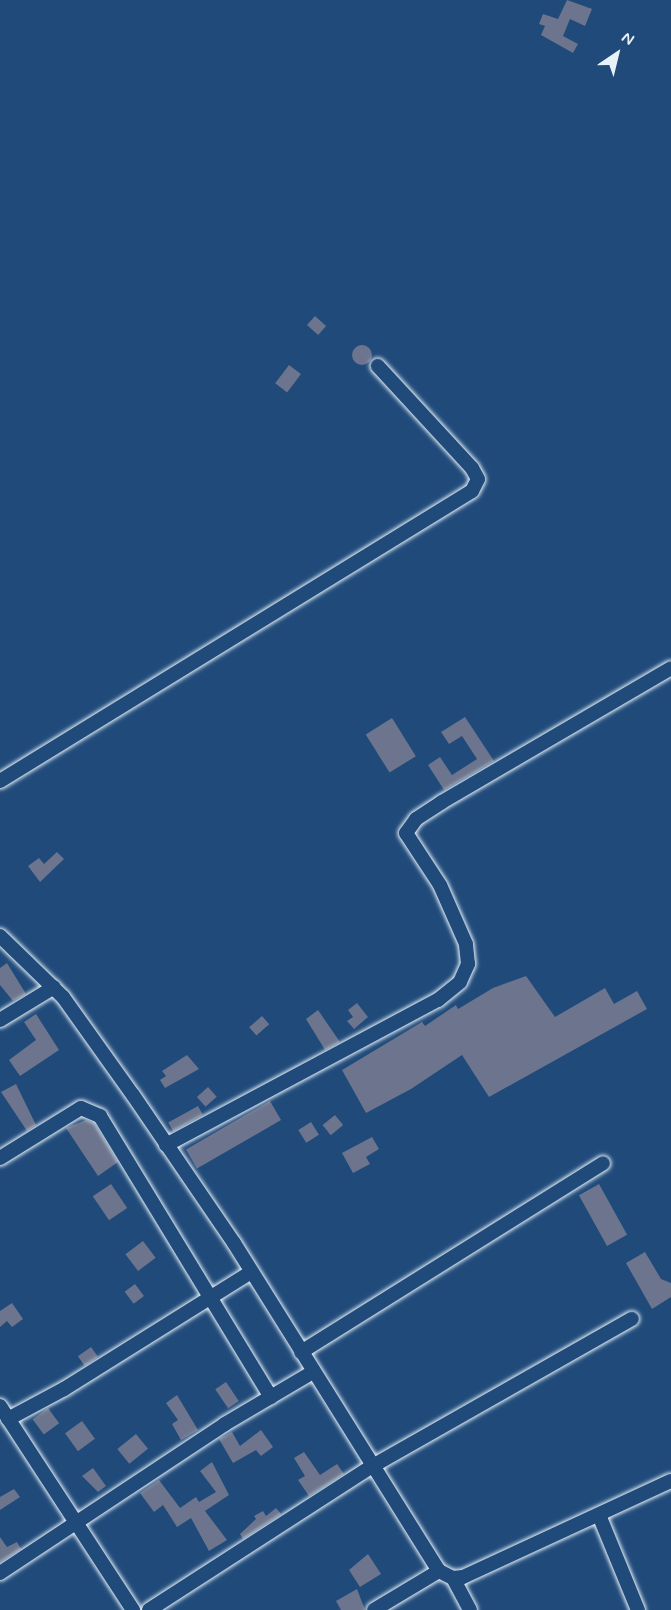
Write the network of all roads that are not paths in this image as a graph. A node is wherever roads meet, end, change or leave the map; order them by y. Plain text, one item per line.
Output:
1 (378, 366) dead end
2 (671, 668) edge
3 (0, 781) edge
4 (0, 936) edge
5 (54, 987) junction
6 (0, 1020) edge
7 (166, 1145) junction
8 (0, 1158) edge
9 (603, 1164) dead end
10 (252, 1272) junction
11 (210, 1297) junction
12 (632, 1319) dead end
13 (301, 1352) junction
14 (313, 1372) junction
15 (271, 1397) junction
16 (0, 1406) edge
17 (8, 1419) junction
18 (371, 1467) junction
19 (671, 1481) edge
20 (599, 1515) junction
21 (77, 1526) junction
22 (439, 1571) junction
23 (0, 1573) edge
24 (453, 1578) junction
25 (133, 1610) edge
26 (149, 1610) edge
27 (374, 1610) edge
28 (470, 1610) edge
29 (638, 1610) edge

1 - 3 street
2 - 7 street
4 - 5 street
5 - 6 street
5 - 7 street
7 - 10 street
8 - 11 street
9 - 13 street
10 - 11 street
10 - 13 street
11 - 15 street
11 - 17 street
12 - 18 street
13 - 14 street
14 - 15 street
14 - 18 street
15 - 21 street
16 - 17 street
17 - 21 street
18 - 22 street
18 - 26 street
19 - 20 street
20 - 24 street
20 - 29 street
21 - 23 street
21 - 25 street
22 - 24 street
22 - 27 street
24 - 28 street

